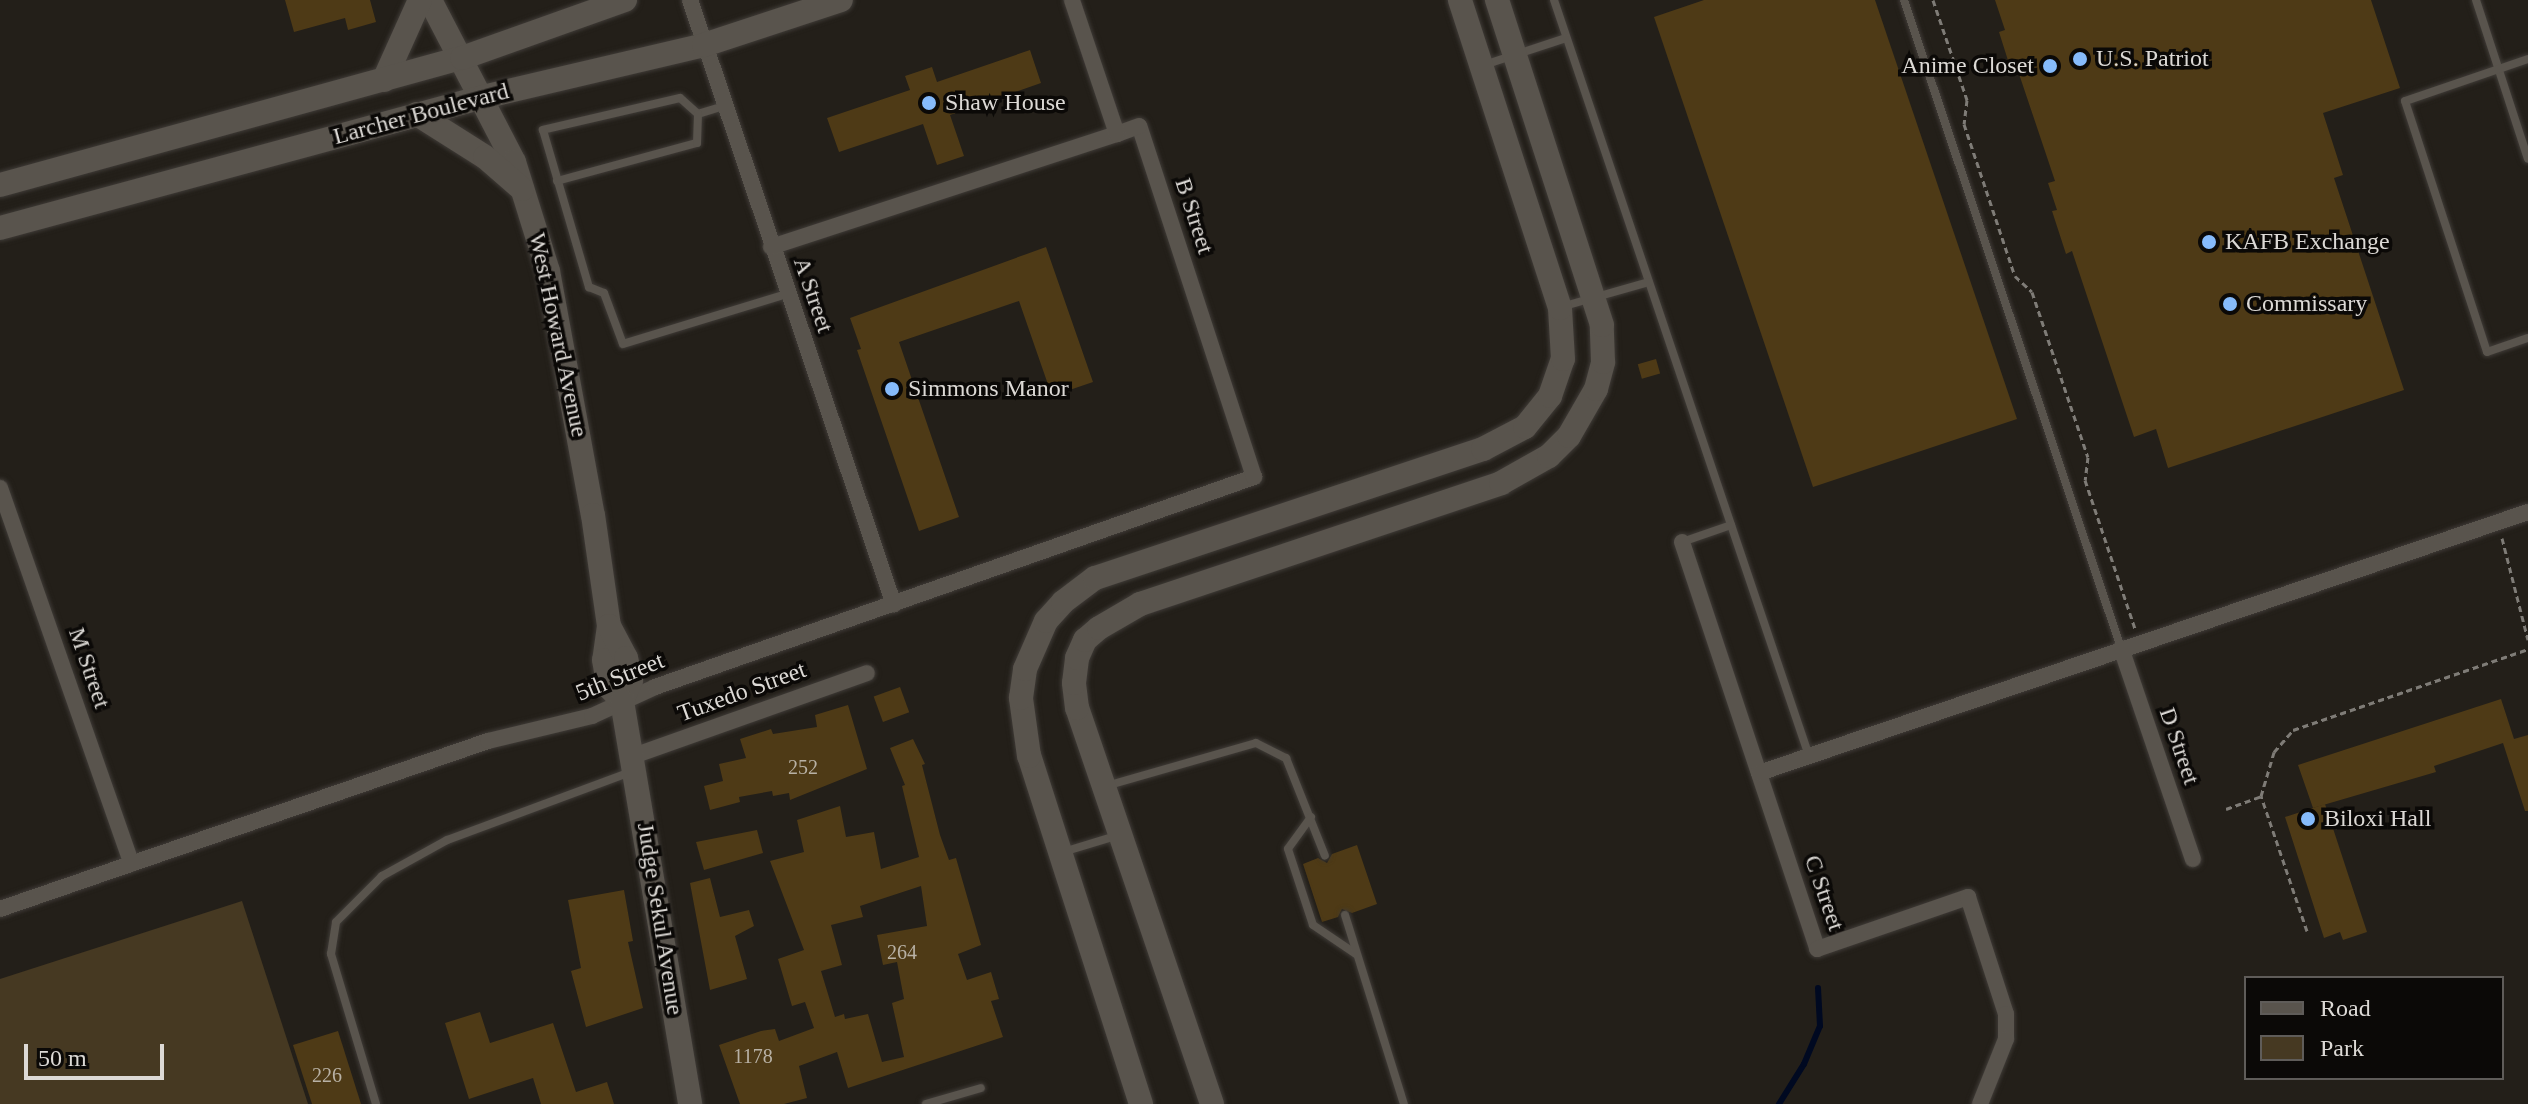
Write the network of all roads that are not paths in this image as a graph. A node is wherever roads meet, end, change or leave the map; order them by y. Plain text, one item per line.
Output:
1 (420, 0) edge
2 (430, 0) edge
3 (625, 0) edge
4 (690, 0) edge
5 (841, 0) edge
6 (1072, 0) edge
7 (1460, 0) edge
8 (1497, 0) edge
9 (1554, 0) edge
10 (1904, 0) edge
11 (2476, 0) edge
12 (1566, 38) junction
13 (704, 45) junction
14 (1515, 55) junction
15 (462, 58) junction
16 (2528, 59) edge
17 (1481, 66) junction
18 (2498, 69) junction
19 (384, 80) junction
20 (483, 97) junction
21 (724, 106) junction
22 (279, 109) junction
23 (417, 114) junction
24 (698, 114) junction
25 (1117, 134) junction
26 (290, 149) junction
27 (2528, 159) edge
28 (557, 181) junction
29 (0, 185) edge
30 (525, 191) junction
31 (0, 228) edge
32 (771, 247) junction
33 (1649, 282) junction
34 (787, 294) junction
35 (1596, 297) junction
36 (1560, 308) junction
37 (2528, 338) edge
38 (1254, 477) joint
39 (0, 488) edge
40 (2528, 512) edge
41 (1731, 525) junction
42 (1682, 542) joint
43 (894, 605) junction
44 (2121, 648) junction
45 (867, 673) dead end
46 (622, 701) junction
47 (632, 754) junction
48 (1809, 756) junction
49 (1759, 773) junction
50 (1103, 787) junction
51 (1311, 817) junction
52 (1119, 835) junction
53 (1060, 853) junction
54 (1325, 856) dead end
55 (2193, 859) dead end
56 (132, 864) junction
57 (0, 909) edge
58 (1345, 915) dead end
59 (1357, 954) junction
60 (981, 1088) dead end
61 (376, 1104) edge
62 (690, 1104) edge
63 (926, 1104) edge
64 (1141, 1104) edge
65 (1212, 1104) edge
66 (1404, 1104) edge
67 (1980, 1104) edge

1 - 19 main road
2 - 15 main road, West Howard Avenue
3 - 15 main road, Larcher Boulevard
4 - 13 street, A Street
5 - 13 main road, Larcher Boulevard
6 - 25 street
7 - 17 main road
8 - 14 main road
9 - 12 lane
10 - 44 lane
11 - 18 lane
12 - 14 lane
12 - 33 lane
13 - 20 main road, Larcher Boulevard
13 - 21 street, A Street
14 - 17 lane
14 - 35 main road
15 - 19 main road, Larcher Boulevard
15 - 20 main road, West Howard Avenue
16 - 18 lane
17 - 36 main road
18 - 27 lane
18 - 37 lane
19 - 22 main road, Larcher Boulevard
20 - 23 main road, Larcher Boulevard
20 - 30 main road, West Howard Avenue
21 - 24 lane
21 - 32 street, A Street
22 - 26 main road
22 - 29 main road, Larcher Boulevard
23 - 26 main road, Larcher Boulevard
23 - 30 main road
24 - 28 lane
24 - 28 lane
25 - 32 street
25 - 38 street, B Street
26 - 31 main road, Larcher Boulevard
28 - 34 lane
30 - 46 main road, West Howard Avenue
32 - 34 street, A Street
33 - 35 lane
33 - 41 lane
34 - 43 street, A Street
35 - 36 lane
35 - 50 main road
36 - 53 main road
38 - 43 street, 5th Street
39 - 56 street, M Street
40 - 44 street
41 - 42 lane
41 - 48 lane
42 - 49 street, C Street
43 - 46 street, 5th Street
44 - 48 street
44 - 55 street, D Street
45 - 47 street, Tuxedo Street
46 - 47 main road, West Howard Avenue
46 - 56 street, 5th Street
47 - 61 lane
47 - 62 main road, Judge Sekul Avenue
48 - 49 street
49 - 67 street, C Street
50 - 51 lane
50 - 52 main road
51 - 54 lane
51 - 59 lane
52 - 53 lane
52 - 65 main road
53 - 64 main road
56 - 57 street, 5th Street
58 - 59 lane
59 - 66 lane
60 - 63 lane

